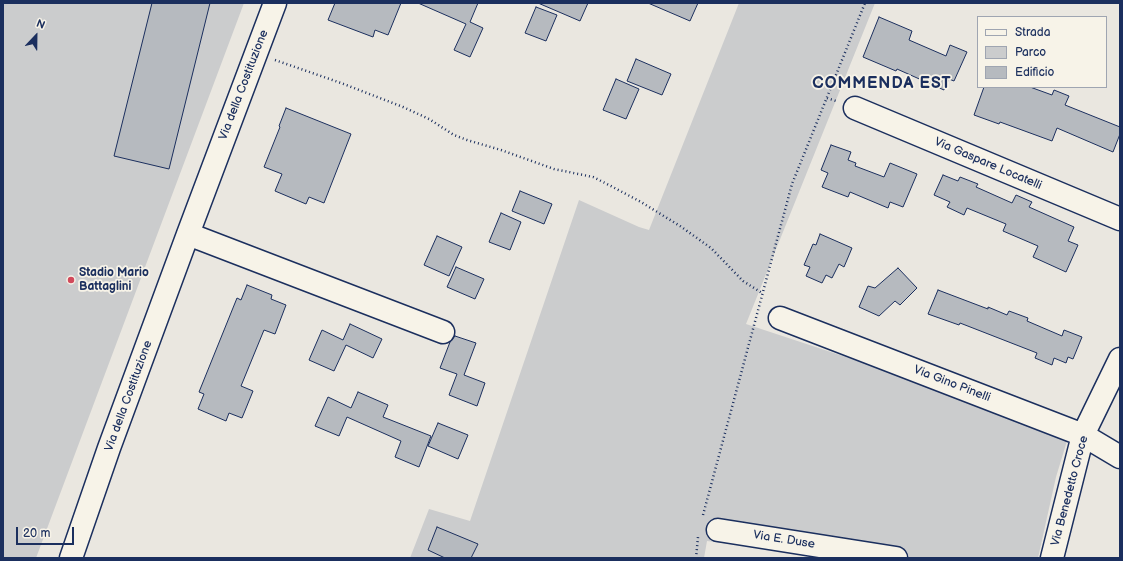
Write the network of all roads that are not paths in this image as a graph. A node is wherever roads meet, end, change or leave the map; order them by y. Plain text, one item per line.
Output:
1 (275, 3) edge
2 (855, 108) dead end
3 (1120, 219) edge
4 (188, 234) junction
5 (780, 318) dead end
6 (443, 332) dead end
7 (1120, 359) edge
8 (1083, 435) junction
9 (1120, 457) edge
10 (706, 529) road end
11 (71, 558) edge
12 (896, 558) edge
13 (1052, 558) edge

1 - 4 street, Via della Costituzione
2 - 3 street, Via Gaspare Locatelli
4 - 6 street
4 - 11 street, Via della Costituzione
5 - 8 street, Via Gino Pinelli
7 - 8 street, Via Benedetto Croce
8 - 9 street, Via Gino Pinelli
8 - 13 street, Via Benedetto Croce
10 - 12 street, Via E. Duse

